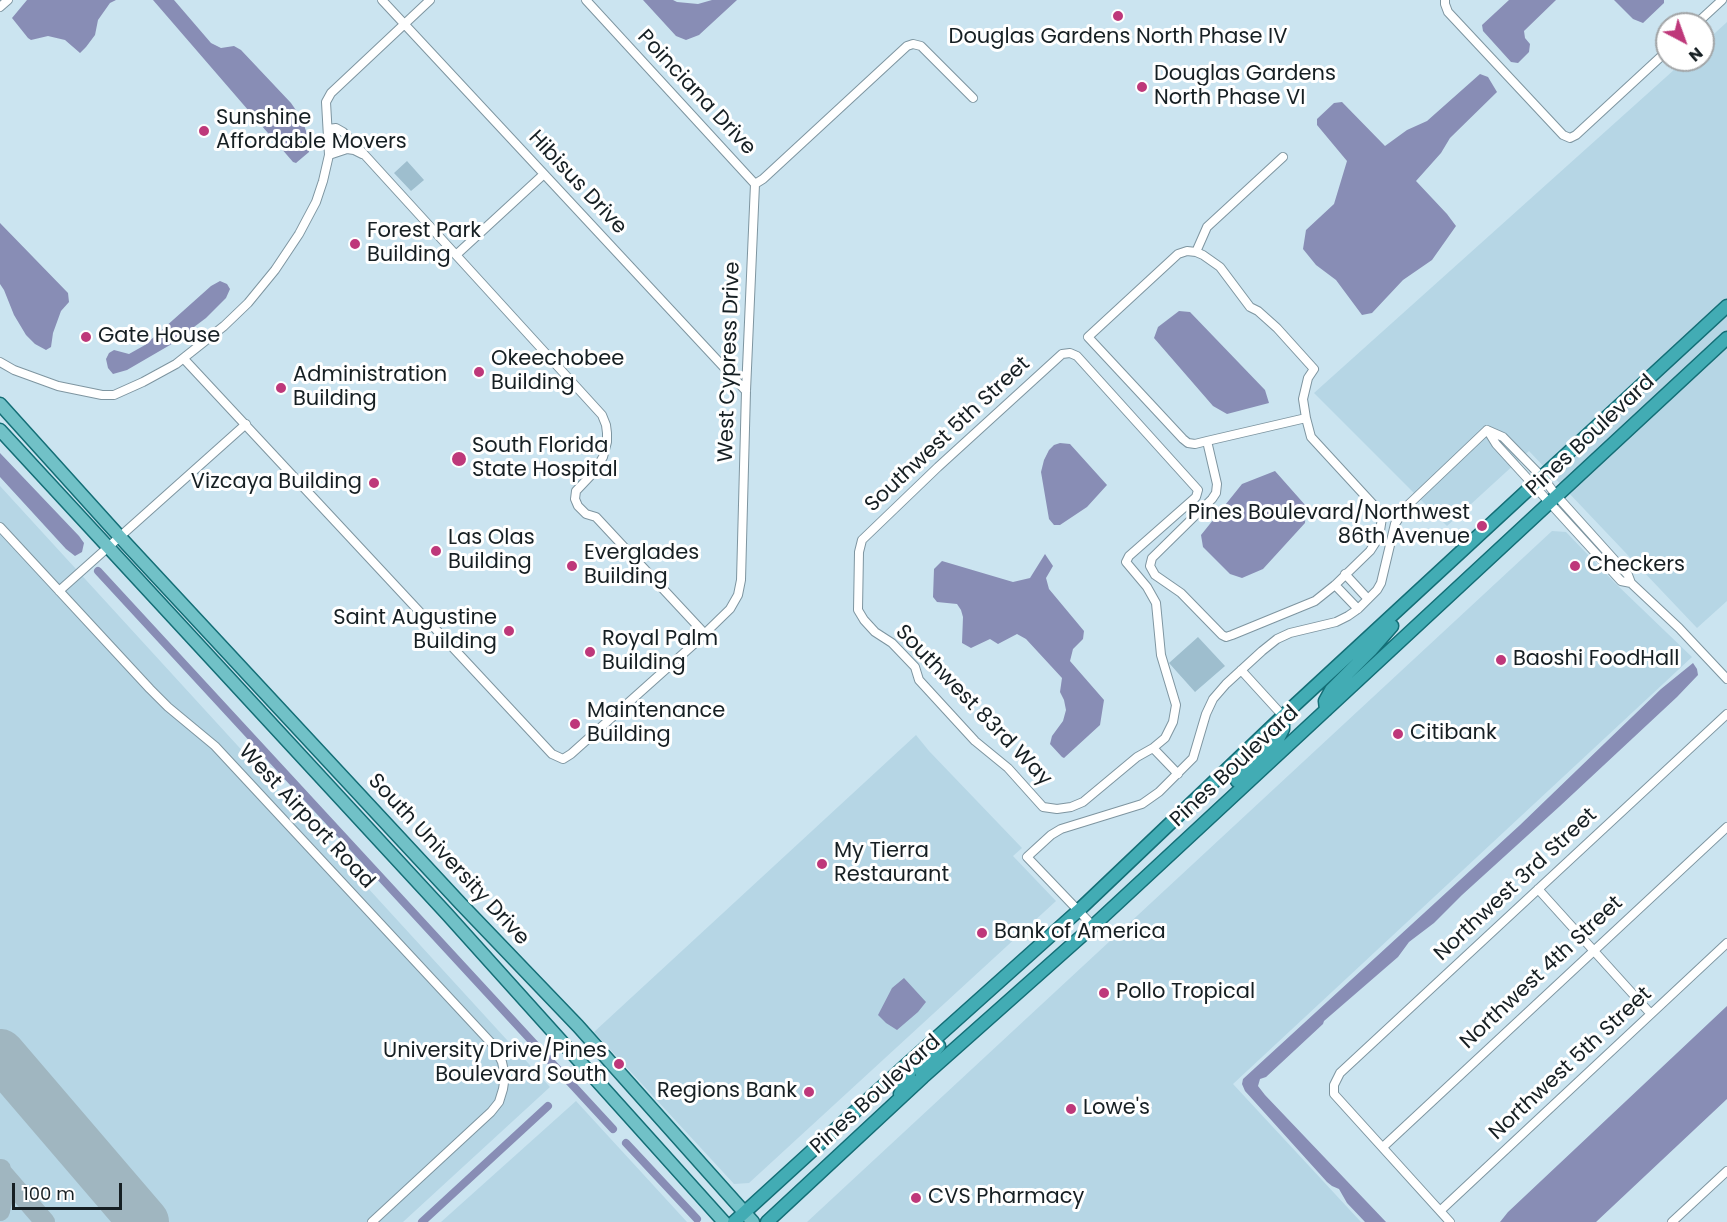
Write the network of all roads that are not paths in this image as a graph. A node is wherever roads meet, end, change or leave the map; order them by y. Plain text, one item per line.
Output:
1 (8, 0) edge
2 (382, 0) edge
3 (430, 0) edge
4 (586, 0) edge
5 (1445, 0) edge
6 (1722, 0) edge
7 (0, 8) edge
8 (1709, 12) edge
9 (404, 24) junction
10 (1655, 62) edge
11 (973, 98) dead end
12 (328, 129) junction
13 (364, 154) junction
14 (329, 155) junction
15 (1283, 157) dead end
16 (544, 174) junction
17 (755, 184) junction
18 (1196, 252) junction
19 (456, 255) junction
20 (1727, 306) edge
21 (1727, 338) edge
22 (184, 359) junction
23 (0, 362) edge
24 (746, 391) junction
25 (0, 404) edge
26 (1306, 418) junction
27 (246, 424) junction
28 (0, 430) edge
29 (1207, 441) junction
30 (1538, 482) junction
31 (1553, 498) junction
32 (0, 527) edge
33 (120, 537) junction
34 (108, 548) junction
35 (859, 552) joint
36 (1345, 574) junction
37 (1335, 585) junction
38 (59, 591) junction
39 (1368, 599) junction
40 (1358, 609) junction
41 (1400, 609) junction
42 (705, 634) junction
43 (1241, 670) junction
44 (1727, 679) edge
45 (1326, 710) junction
46 (1727, 714) edge
47 (1283, 716) junction
48 (1152, 748) junction
49 (1178, 774) junction
50 (1209, 818) junction
51 (1727, 827) edge
52 (1538, 889) junction
53 (1078, 911) junction
54 (1092, 926) junction
55 (1727, 943) edge
56 (1593, 950) junction
57 (977, 1001) junction
58 (1650, 1014) junction
59 (906, 1065) junction
60 (923, 1077) junction
61 (895, 1103) junction
62 (1383, 1147) junction
63 (1727, 1171) edge
64 (1440, 1212) junction
65 (749, 1217) edge
66 (372, 1222) edge
67 (724, 1222) edge
68 (734, 1222) edge
69 (767, 1222) edge
70 (1450, 1222) edge
71 (1672, 1222) edge

1 - 7 street
2 - 9 street, Hibisus Drive
3 - 9 street
4 - 17 street, Poinciana Drive
5 - 10 street
6 - 8 street
9 - 12 street
9 - 16 street, Hibisus Drive
11 - 17 street
12 - 13 street
12 - 14 street
13 - 14 street
13 - 19 street
14 - 22 street
15 - 18 street
16 - 19 street
16 - 24 street, Hibisus Drive
17 - 24 street, West Cypress Drive
18 - 26 street
18 - 29 street
19 - 42 street
20 - 30 highway, Pines Boulevard
21 - 31 highway, Pines Boulevard
22 - 23 street
22 - 27 street
24 - 42 street, West Cypress Drive
25 - 33 main road, South University Drive
26 - 29 street
26 - 36 street
27 - 33 street
27 - 42 street, West Cypress Drive
28 - 34 main road, South University Drive
29 - 37 street
30 - 31 street
30 - 39 street, Pines Boulevard
30 - 41 highway, Pines Boulevard
31 - 44 street
31 - 45 highway, Pines Boulevard
32 - 38 street, West Airport Road
33 - 34 street
33 - 65 main road, South University Drive
34 - 38 street
34 - 67 main road, South University Drive
35 - 48 street, Southwest 83rd Way
35 - 48 street, Southwest 5th Street
36 - 37 street
36 - 39 street
37 - 40 street
38 - 66 street, West Airport Road
39 - 40 street
40 - 43 street
41 - 45 highway
41 - 47 highway, Pines Boulevard
43 - 47 street
43 - 49 street
45 - 50 highway, Pines Boulevard
46 - 52 street, Northwest 3rd Street
47 - 50 highway
47 - 53 highway, Pines Boulevard
48 - 49 street
49 - 53 street
50 - 54 highway, Pines Boulevard
51 - 56 street, Northwest 4th Street
52 - 56 street
52 - 62 street, Northwest 3rd Street
53 - 54 street
53 - 57 highway, Pines Boulevard
54 - 60 highway, Pines Boulevard
55 - 58 street, Northwest 5th Street
56 - 58 street
56 - 62 street, Northwest 4th Street
57 - 59 highway, Pines Boulevard
57 - 60 highway
58 - 64 street, Northwest 5th Street
59 - 61 highway
59 - 65 highway, Pines Boulevard
60 - 61 highway, Pines Boulevard
61 - 69 highway, Pines Boulevard
62 - 64 street
63 - 71 street
64 - 70 street
65 - 68 highway, Pines Boulevard

